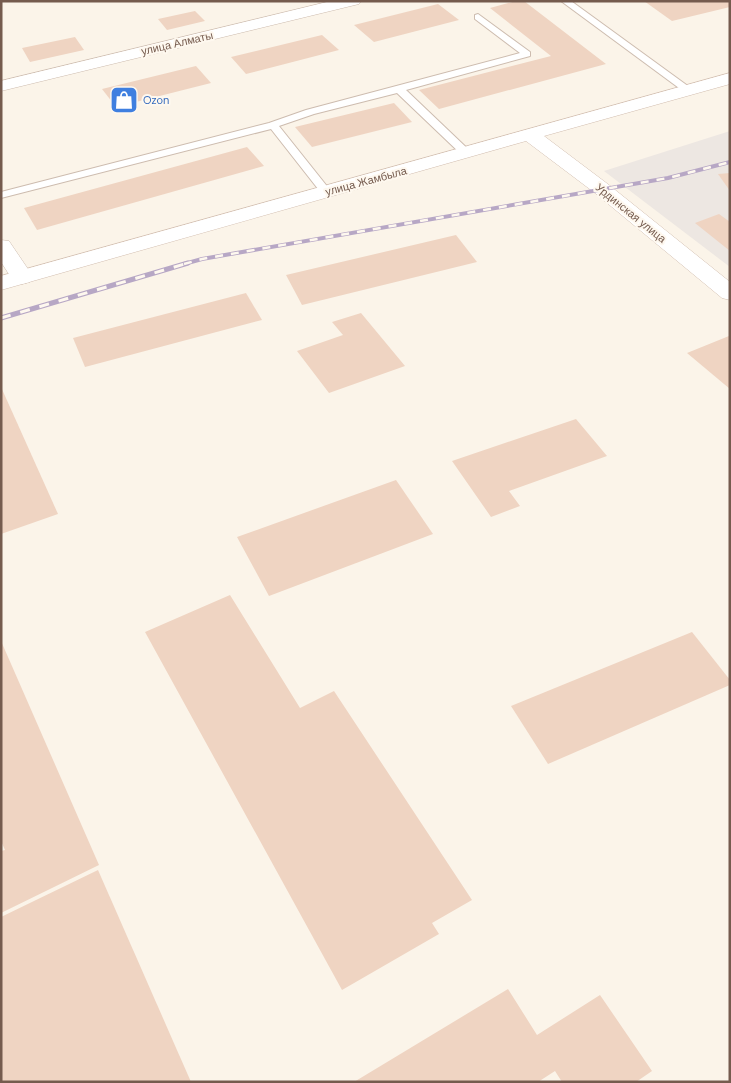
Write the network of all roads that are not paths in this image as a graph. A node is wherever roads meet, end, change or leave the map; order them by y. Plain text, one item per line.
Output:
1 (353, 1) edge
2 (565, 1) edge
3 (478, 17) dead end
4 (730, 78) edge
5 (1, 86) edge
6 (399, 89) junction
7 (687, 89) junction
8 (273, 125) junction
9 (530, 135) junction
10 (466, 153) junction
11 (326, 192) junction
12 (1, 195) edge
13 (1, 246) edge
14 (22, 278) junction
15 (1, 283) edge
16 (730, 293) edge

1 - 5 street, улица Алматы
2 - 7 lane
3 - 6 lane
4 - 7 street, улица Жамбыла
6 - 8 lane
6 - 10 lane
7 - 9 street, улица Жамбыла
8 - 11 lane
8 - 12 lane
9 - 10 street, улица Жамбыла
9 - 16 street, Урдинская улица
10 - 11 street, улица Жамбыла
11 - 14 street, улица Жамбыла
13 - 14 street
14 - 15 street, улица Жамбыла

